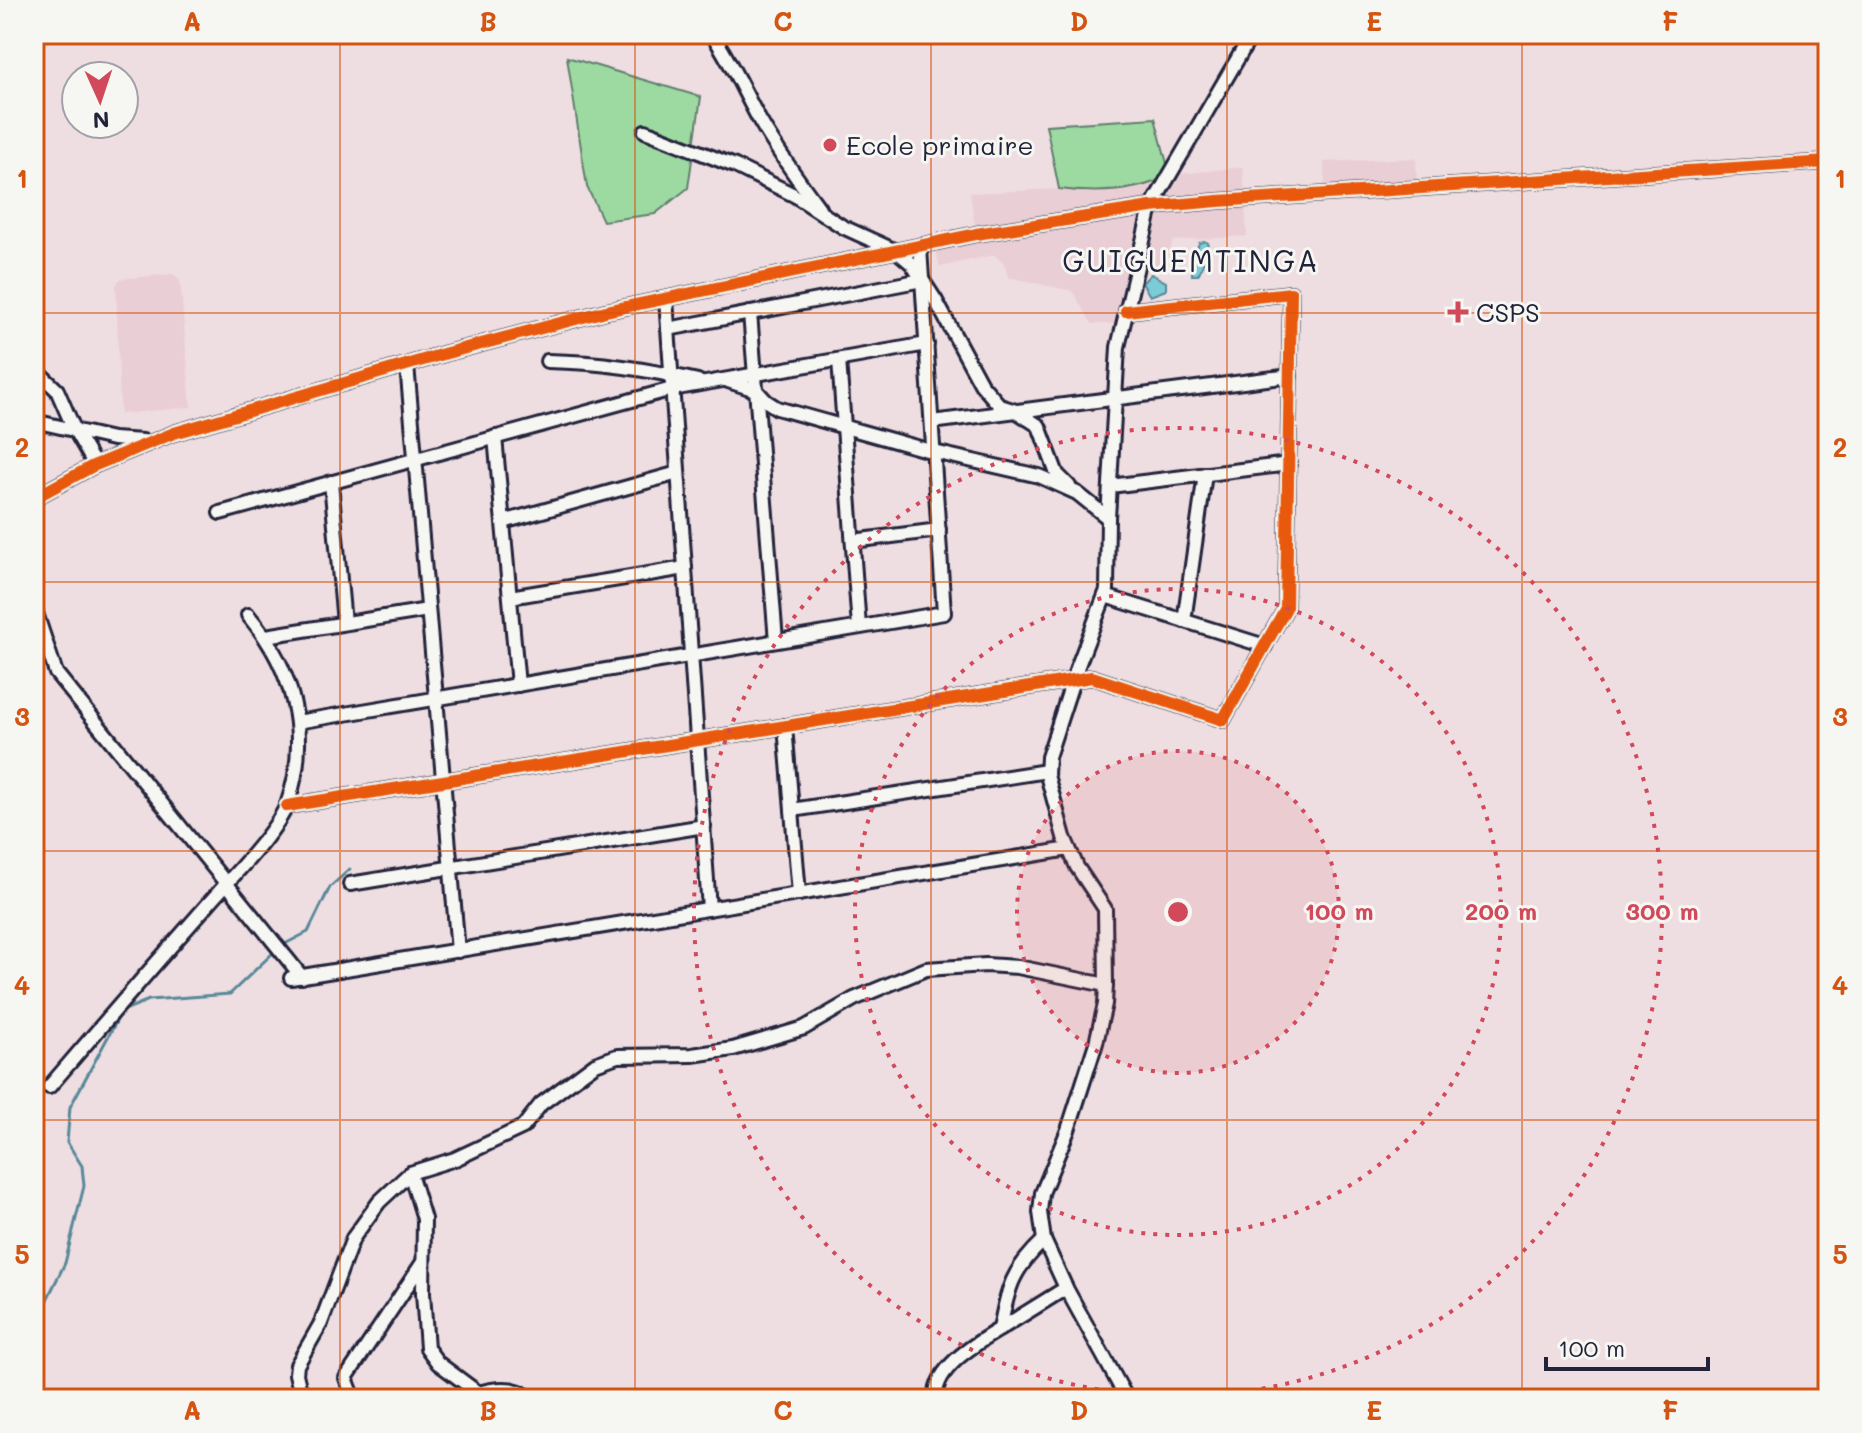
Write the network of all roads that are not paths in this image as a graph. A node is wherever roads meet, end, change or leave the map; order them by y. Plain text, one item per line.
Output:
1 (712, 34) edge
2 (1252, 34) edge
3 (645, 131) dead end
4 (1828, 162) edge
5 (1151, 207) junction
6 (824, 215) junction
7 (920, 248) junction
8 (898, 252) junction
9 (922, 280) junction
10 (666, 299) junction
11 (1126, 311) junction
12 (750, 313) junction
13 (668, 329) junction
14 (927, 344) junction
15 (839, 360) junction
16 (547, 361) dead end
17 (407, 365) junction
18 (34, 368) edge
19 (755, 374) junction
20 (671, 375) junction
21 (1290, 376) junction
22 (715, 381) junction
23 (672, 389) junction
24 (756, 390) junction
25 (1114, 399) junction
26 (1016, 411) junction
27 (34, 421) edge
28 (932, 422) junction
29 (844, 427) junction
30 (74, 429) junction
31 (495, 437) junction
32 (150, 441) junction
33 (934, 452) junction
34 (415, 459) junction
35 (1289, 464) junction
36 (95, 465) junction
37 (678, 473) junction
38 (1205, 474) junction
39 (331, 482) junction
40 (1110, 486) junction
41 (1077, 493) junction
42 (34, 498) edge
43 (220, 513) dead end
44 (1108, 518) junction
45 (503, 522) junction
46 (939, 530) junction
47 (853, 541) junction
48 (685, 568) junction
49 (1105, 596) junction
50 (510, 597) junction
51 (34, 607) edge
52 (428, 610) junction
53 (248, 615) dead end
54 (1184, 621) junction
55 (344, 623) junction
56 (859, 627) junction
57 (266, 636) junction
58 (776, 641) junction
59 (1265, 646) junction
60 (691, 655) junction
61 (1073, 680) junction
62 (518, 685) junction
63 (436, 699) junction
64 (297, 722) junction
65 (785, 726) junction
66 (697, 740) junction
67 (1047, 771) junction
68 (443, 781) junction
69 (287, 806) junction
70 (792, 810) junction
71 (704, 826) junction
72 (1069, 849) junction
73 (451, 867) junction
74 (226, 883) junction
75 (350, 884) dead end
76 (799, 894) junction
77 (709, 909) junction
78 (458, 951) junction
79 (1106, 985) junction
80 (49, 1087) dead end
81 (410, 1173) junction
82 (1044, 1240) junction
83 (423, 1262) junction
84 (1066, 1288) junction
85 (1000, 1329) junction
86 (477, 1392) junction
87 (932, 1396) edge
88 (302, 1399) edge
89 (354, 1399) edge
90 (462, 1399) edge
91 (529, 1399) edge
92 (1127, 1399) edge

1 - 6 street
2 - 5 street
3 - 6 street
4 - 5 street
5 - 7 street
5 - 11 street
6 - 8 street
7 - 8 street
7 - 9 street
8 - 9 street
8 - 10 street
9 - 12 street
9 - 14 street
9 - 26 street
10 - 13 street
10 - 17 street
11 - 21 street
11 - 25 street
12 - 13 street
12 - 19 street
13 - 20 street
14 - 15 street
14 - 28 street
15 - 19 street
15 - 29 street
16 - 20 street
17 - 32 street
17 - 34 street
18 - 30 street
19 - 22 street
19 - 24 street
20 - 22 street
20 - 23 street
21 - 25 street
21 - 35 street
22 - 23 street
22 - 24 street
23 - 31 street
23 - 37 street
24 - 29 street
24 - 58 street
25 - 26 street
25 - 40 street
26 - 28 street
26 - 41 street
27 - 30 street
28 - 33 street
29 - 33 street
29 - 47 street
30 - 32 street
30 - 36 street
31 - 34 street
31 - 45 street
32 - 36 street
33 - 41 street
33 - 46 street
34 - 39 street
34 - 52 street
35 - 38 street
35 - 59 street
36 - 42 street
37 - 45 street
37 - 48 street
38 - 40 street
38 - 54 street
39 - 43 street
39 - 55 street
40 - 44 street
41 - 44 street
44 - 49 street
45 - 50 street
46 - 47 street
46 - 56 street
47 - 56 street
48 - 50 street
48 - 60 street
49 - 54 street
49 - 61 street
50 - 62 street
51 - 74 street
52 - 55 street
52 - 63 street
53 - 57 street
54 - 59 street
55 - 57 street
56 - 58 street
57 - 64 street
58 - 60 street
59 - 61 street
60 - 62 street
60 - 66 street
61 - 65 street
61 - 67 street
62 - 63 street
63 - 64 street
63 - 68 street
64 - 69 street
65 - 66 street
65 - 70 street
66 - 68 street
66 - 71 street
67 - 70 street
67 - 72 street
68 - 69 street
68 - 73 street
69 - 74 street
70 - 76 street
71 - 73 street
71 - 77 street
72 - 76 street
72 - 79 street
73 - 75 street
73 - 78 street
74 - 78 street
74 - 80 street
76 - 77 street
77 - 78 street
79 - 81 street
79 - 82 street
81 - 83 street
81 - 88 street
82 - 84 street
82 - 85 street
83 - 86 street
83 - 89 street
84 - 85 street
84 - 92 street
85 - 87 street
86 - 90 street
86 - 91 street

